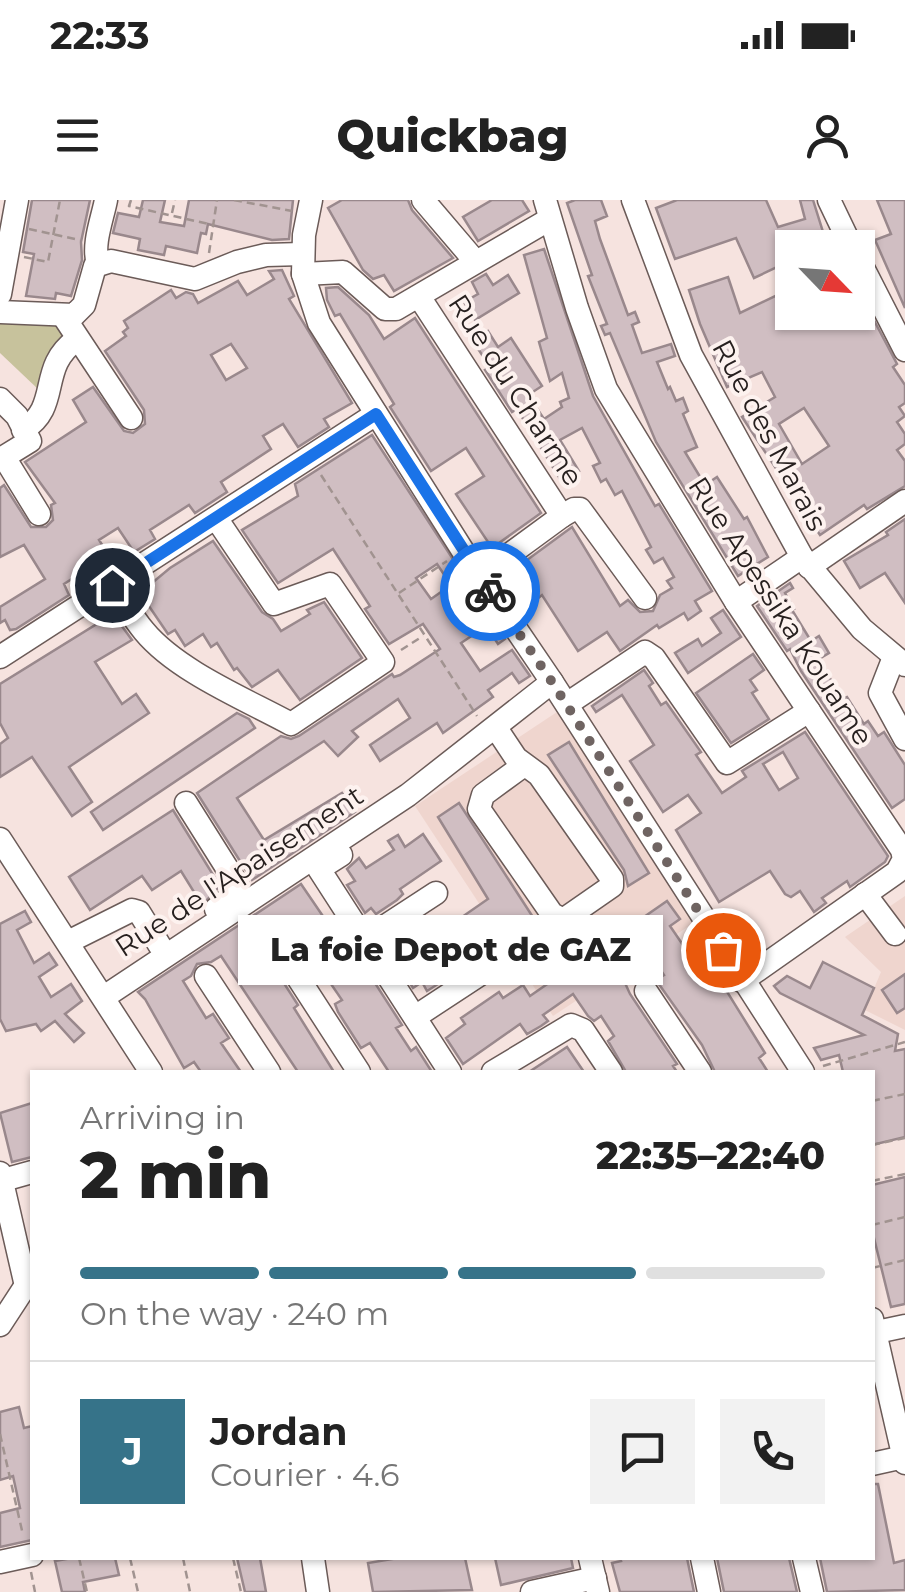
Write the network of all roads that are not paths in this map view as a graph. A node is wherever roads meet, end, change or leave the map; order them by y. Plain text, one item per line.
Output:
1 (18, 200) edge
2 (106, 200) edge
3 (423, 200) edge
4 (634, 200) edge
5 (829, 200) edge
6 (309, 207) edge
7 (548, 210) edge
8 (843, 230) edge
9 (98, 254) junction
10 (475, 261) junction
11 (302, 264) junction
12 (875, 291) edge
13 (0, 294) edge
14 (420, 298) junction
15 (0, 312) edge
16 (64, 317) junction
17 (76, 340) junction
18 (905, 350) edge
19 (0, 399) edge
20 (376, 414) junction
21 (131, 418) dead end
22 (23, 430) junction
23 (905, 501) edge
24 (38, 514) dead end
25 (562, 516) junction
26 (216, 518) junction
27 (805, 562) junction
28 (480, 576) junction
29 (112, 585) junction
30 (646, 598) dead end
31 (736, 602) junction
32 (0, 657) edge
33 (900, 661) edge
34 (552, 682) junction
35 (567, 704) junction
36 (808, 711) junction
37 (492, 731) junction
38 (905, 739) edge
39 (524, 765) junction
40 (186, 803) dead end
41 (403, 806) junction
42 (0, 839) edge
43 (436, 893) dead end
44 (865, 894) junction
45 (895, 934) dead end
46 (271, 936) dead end
47 (364, 940) junction
48 (68, 942) junction
49 (160, 946) junction
50 (485, 971) dead end
51 (206, 976) dead end
52 (742, 981) junction
53 (646, 990) dead end
54 (100, 992) junction
55 (415, 1018) junction
56 (505, 1069) edge
57 (151, 1070) edge
58 (269, 1070) edge
59 (358, 1070) edge
60 (449, 1070) edge
61 (610, 1070) edge
62 (699, 1070) edge
63 (801, 1070) edge
64 (30, 1172) edge
65 (1, 1178) edge
66 (29, 1281) edge
67 (0, 1325) edge
68 (905, 1326) edge
69 (875, 1328) edge
70 (875, 1332) edge
71 (904, 1460) edge
72 (875, 1464) edge
73 (30, 1556) edge
74 (312, 1560) edge
75 (702, 1560) edge
76 (804, 1560) edge
77 (0, 1562) edge
78 (594, 1576) edge
79 (318, 1592) edge
80 (532, 1592) edge
81 (710, 1592) edge
82 (812, 1592) edge

1 - 13 street
2 - 9 street
3 - 10 street
4 - 27 street, Rue des Marais
5 - 8 street
6 - 11 street
7 - 10 street
7 - 31 street, Rue Apessika Kouame
9 - 11 street
9 - 16 street
10 - 14 street
11 - 14 street
11 - 20 street
12 - 18 street
14 - 25 street, Rue du Charme
15 - 16 street
16 - 17 street
17 - 21 street
17 - 22 street
19 - 22 street
20 - 26 street
20 - 28 street
22 - 24 street
23 - 27 street
25 - 28 street
25 - 30 street
26 - 29 street
26 - 29 street
27 - 31 street
27 - 33 street, Rue des Marais
28 - 34 street
29 - 32 street
31 - 36 street, Rue Apessika Kouame
33 - 38 street
34 - 35 street
34 - 37 street
35 - 36 street
35 - 52 street
36 - 44 street, Rue Apessika Kouame
37 - 39 street
37 - 41 street
39 - 39 street
40 - 49 street
41 - 47 street
41 - 54 street, Rue de l'Apaisement
42 - 48 street
43 - 47 street
44 - 45 street
44 - 52 street, Rue Apessika Kouame
46 - 59 street
47 - 55 street
48 - 49 street
48 - 54 street
49 - 54 street
50 - 55 street
51 - 58 street
52 - 63 street
53 - 62 street
54 - 57 street
55 - 60 street
56 - 61 street
64 - 65 street
65 - 66 street
66 - 67 street
68 - 69 street
70 - 71 street
71 - 72 street
73 - 77 street
74 - 79 street
75 - 81 street
76 - 82 street
78 - 80 street

